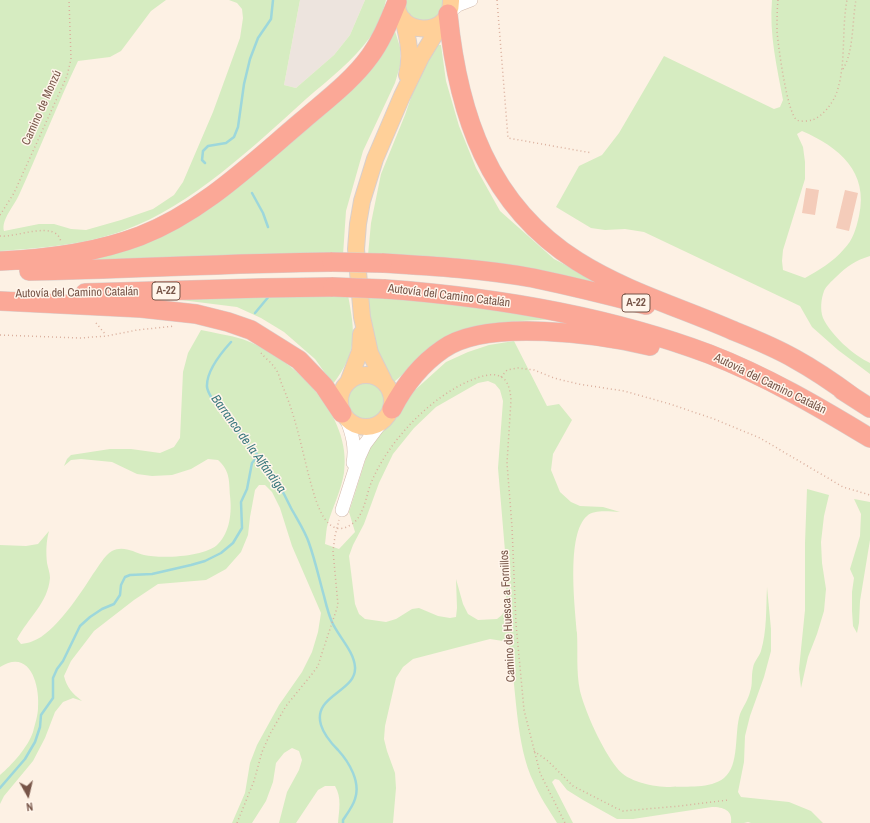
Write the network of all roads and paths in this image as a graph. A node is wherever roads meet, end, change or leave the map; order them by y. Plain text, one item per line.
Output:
1 (69, 0) edge
2 (471, 0) edge
3 (497, 0) edge
4 (778, 0) edge
5 (847, 0) edge
6 (856, 0) edge
7 (399, 7) edge
8 (448, 12) edge
9 (843, 69) junction
10 (402, 96) junction
11 (592, 153) dead end
12 (0, 216) edge
13 (0, 236) edge
14 (62, 245) dead end
15 (0, 261) edge
16 (0, 271) edge
17 (0, 295) edge
18 (0, 301) edge
19 (362, 317) junction
20 (96, 323) dead end
21 (180, 325) dead end
22 (0, 336) edge
23 (107, 336) junction
24 (256, 349) dead end
25 (501, 377) junction
26 (349, 380) junction
27 (384, 381) junction
28 (853, 397) junction
29 (870, 408) edge
30 (823, 409) junction
31 (344, 415) junction
32 (386, 416) junction
33 (870, 438) edge
34 (349, 488) junction
35 (870, 495) edge
36 (342, 510) dead end
37 (337, 528) junction
38 (534, 751) junction
39 (728, 800) dead end
40 (237, 823) edge
41 (565, 823) edge

1 - 12 path, Camino de Monzú
2 - 8 street
3 - 11 path
4 - 9 path
5 - 9 path
6 - 9 path
7 - 8 main road
7 - 10 main road
7 - 15 highway
8 - 10 main road
8 - 28 highway
10 - 19 main road
13 - 14 path
16 - 28 highway, Autovía del Camino Catalán / A-22, bridge
17 - 30 highway, Autovía del Camino Catalán / A-22, bridge
18 - 31 highway
19 - 26 main road
19 - 27 main road
20 - 23 path
21 - 23 path
22 - 23 path
24 - 37 path
25 - 35 path
25 - 37 path
25 - 38 path, Camino de Huesca a Fornillos
26 - 27 main road
26 - 31 main road
27 - 32 main road
28 - 29 highway, Autovía del Camino Catalán / A-22
30 - 32 highway
30 - 33 highway, Autovía del Camino Catalán / A-22
31 - 32 main road
31 - 34 street
32 - 34 street
34 - 36 street
37 - 40 path
38 - 39 path
38 - 41 path, Camino de Huesca a Fornillos

